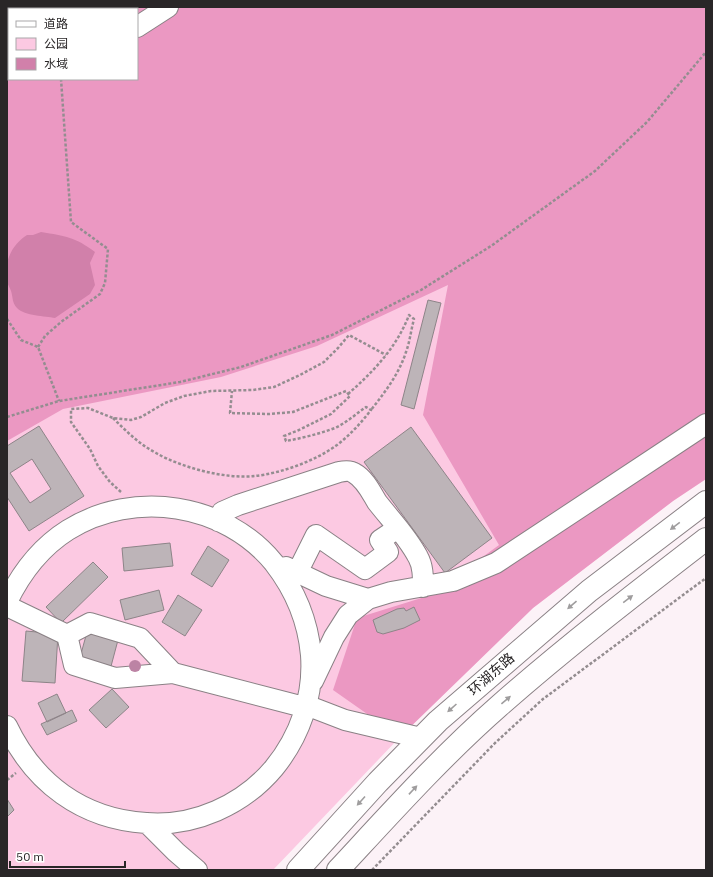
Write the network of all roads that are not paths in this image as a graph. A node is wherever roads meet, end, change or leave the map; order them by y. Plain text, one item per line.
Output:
1 (168, 7) edge
2 (138, 26) edge
3 (706, 424) edge
4 (706, 502) edge
5 (218, 520) junction
6 (398, 528) junction
7 (706, 539) edge
8 (269, 557) junction
9 (297, 573) junction
10 (423, 586) junction
11 (368, 599) junction
12 (7, 602) edge
13 (7, 606) edge
14 (67, 635) junction
15 (172, 674) junction
16 (310, 686) junction
17 (306, 706) junction
18 (7, 726) edge
19 (421, 738) junction
20 (147, 824) junction
21 (196, 870) edge
22 (298, 870) edge
23 (338, 870) edge

1 - 2 street
3 - 10 street
4 -> 19 main road, 环湖东路
5 - 6 street
5 - 8 street
5 - 12 street
6 - 9 street
6 - 10 street
23 -> 7 main road, 环湖东路
8 - 9 street
8 - 16 street
9 - 11 street
10 - 11 street
11 - 16 street
13 - 14 street
14 - 15 street
14 - 15 street
15 - 17 street
16 - 17 street
17 - 19 street
17 - 20 street
18 - 20 street
19 -> 22 main road, 环湖东路
20 - 21 street

